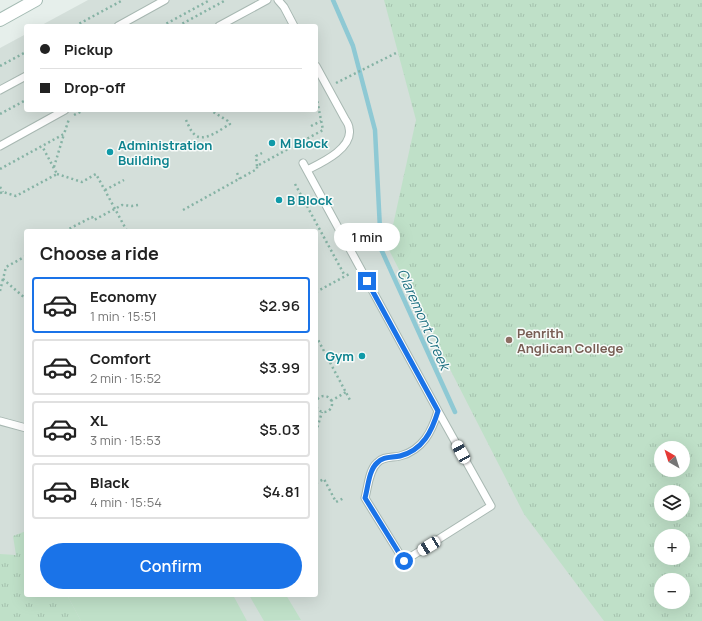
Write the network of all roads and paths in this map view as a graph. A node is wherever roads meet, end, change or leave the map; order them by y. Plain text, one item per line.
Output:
1 (36, 0) edge
2 (123, 0) edge
3 (166, 0) edge
4 (210, 0) edge
5 (226, 0) edge
6 (267, 0) edge
7 (278, 0) edge
8 (0, 20) edge
9 (79, 24) edge
10 (122, 24) edge
11 (166, 24) edge
12 (182, 24) edge
13 (223, 24) edge
14 (293, 24) edge
15 (398, 52) dead end
16 (24, 53) edge
17 (0, 66) edge
18 (318, 70) edge
19 (24, 77) edge
20 (341, 81) dead end
21 (0, 90) edge
22 (24, 101) edge
23 (318, 105) edge
24 (61, 112) edge
25 (80, 112) edge
26 (213, 112) edge
27 (0, 114) edge
28 (186, 120) dead end
29 (321, 121) junction
30 (311, 126) dead end
31 (64, 134) junction
32 (0, 146) edge
33 (42, 146) junction
34 (262, 153) dead end
35 (303, 163) dead end
36 (257, 166) junction
37 (54, 168) junction
38 (0, 169) edge
39 (307, 170) junction
40 (237, 173) dead end
41 (57, 174) junction
42 (240, 179) junction
43 (124, 180) dead end
44 (295, 184) dead end
45 (0, 187) edge
46 (105, 190) junction
47 (1, 193) edge
48 (138, 205) dead end
49 (115, 208) junction
50 (183, 210) dead end
51 (69, 229) edge
52 (126, 229) edge
53 (24, 257) edge
54 (357, 270) dead end
55 (345, 276) junction
56 (3, 279) junction
57 (0, 291) edge
58 (318, 291) edge
59 (24, 297) edge
60 (318, 340) edge
61 (346, 392) junction
62 (318, 399) edge
63 (331, 401) junction
64 (351, 402) dead end
65 (318, 408) edge
66 (438, 411) junction
67 (322, 412) junction
68 (0, 421) edge
69 (318, 425) edge
70 (24, 427) edge
71 (318, 482) edge
72 (344, 498) dead end

1 - 8 street
2 - 9 path
3 - 10 lane
4 - 11 path
5 - 12 path
6 - 13 lane
7 - 14 lane
15 - 20 path
16 - 17 path
18 - 39 lane
19 - 21 lane
22 - 27 path
23 - 29 path
24 - 32 lane
25 - 31 path
26 - 28 path
29 - 30 path
29 - 36 path
31 - 33 path
31 - 37 path
33 - 37 path
33 - 38 path
34 - 36 path
35 - 39 lane
36 - 42 path
37 - 41 path
39 - 66 lane
40 - 42 path
41 - 46 path
41 - 47 path
42 - 50 path
43 - 46 path
44 - 55 path
45 - 47 path
46 - 49 path
48 - 49 path
49 - 51 path
49 - 52 path
53 - 56 path
54 - 55 path
55 - 58 path
56 - 57 path
56 - 59 path
60 - 61 path
61 - 63 path
61 - 64 path
62 - 63 path
63 - 67 path
65 - 67 path
66 - 66 lane
67 - 69 path
68 - 70 lane
71 - 72 path

